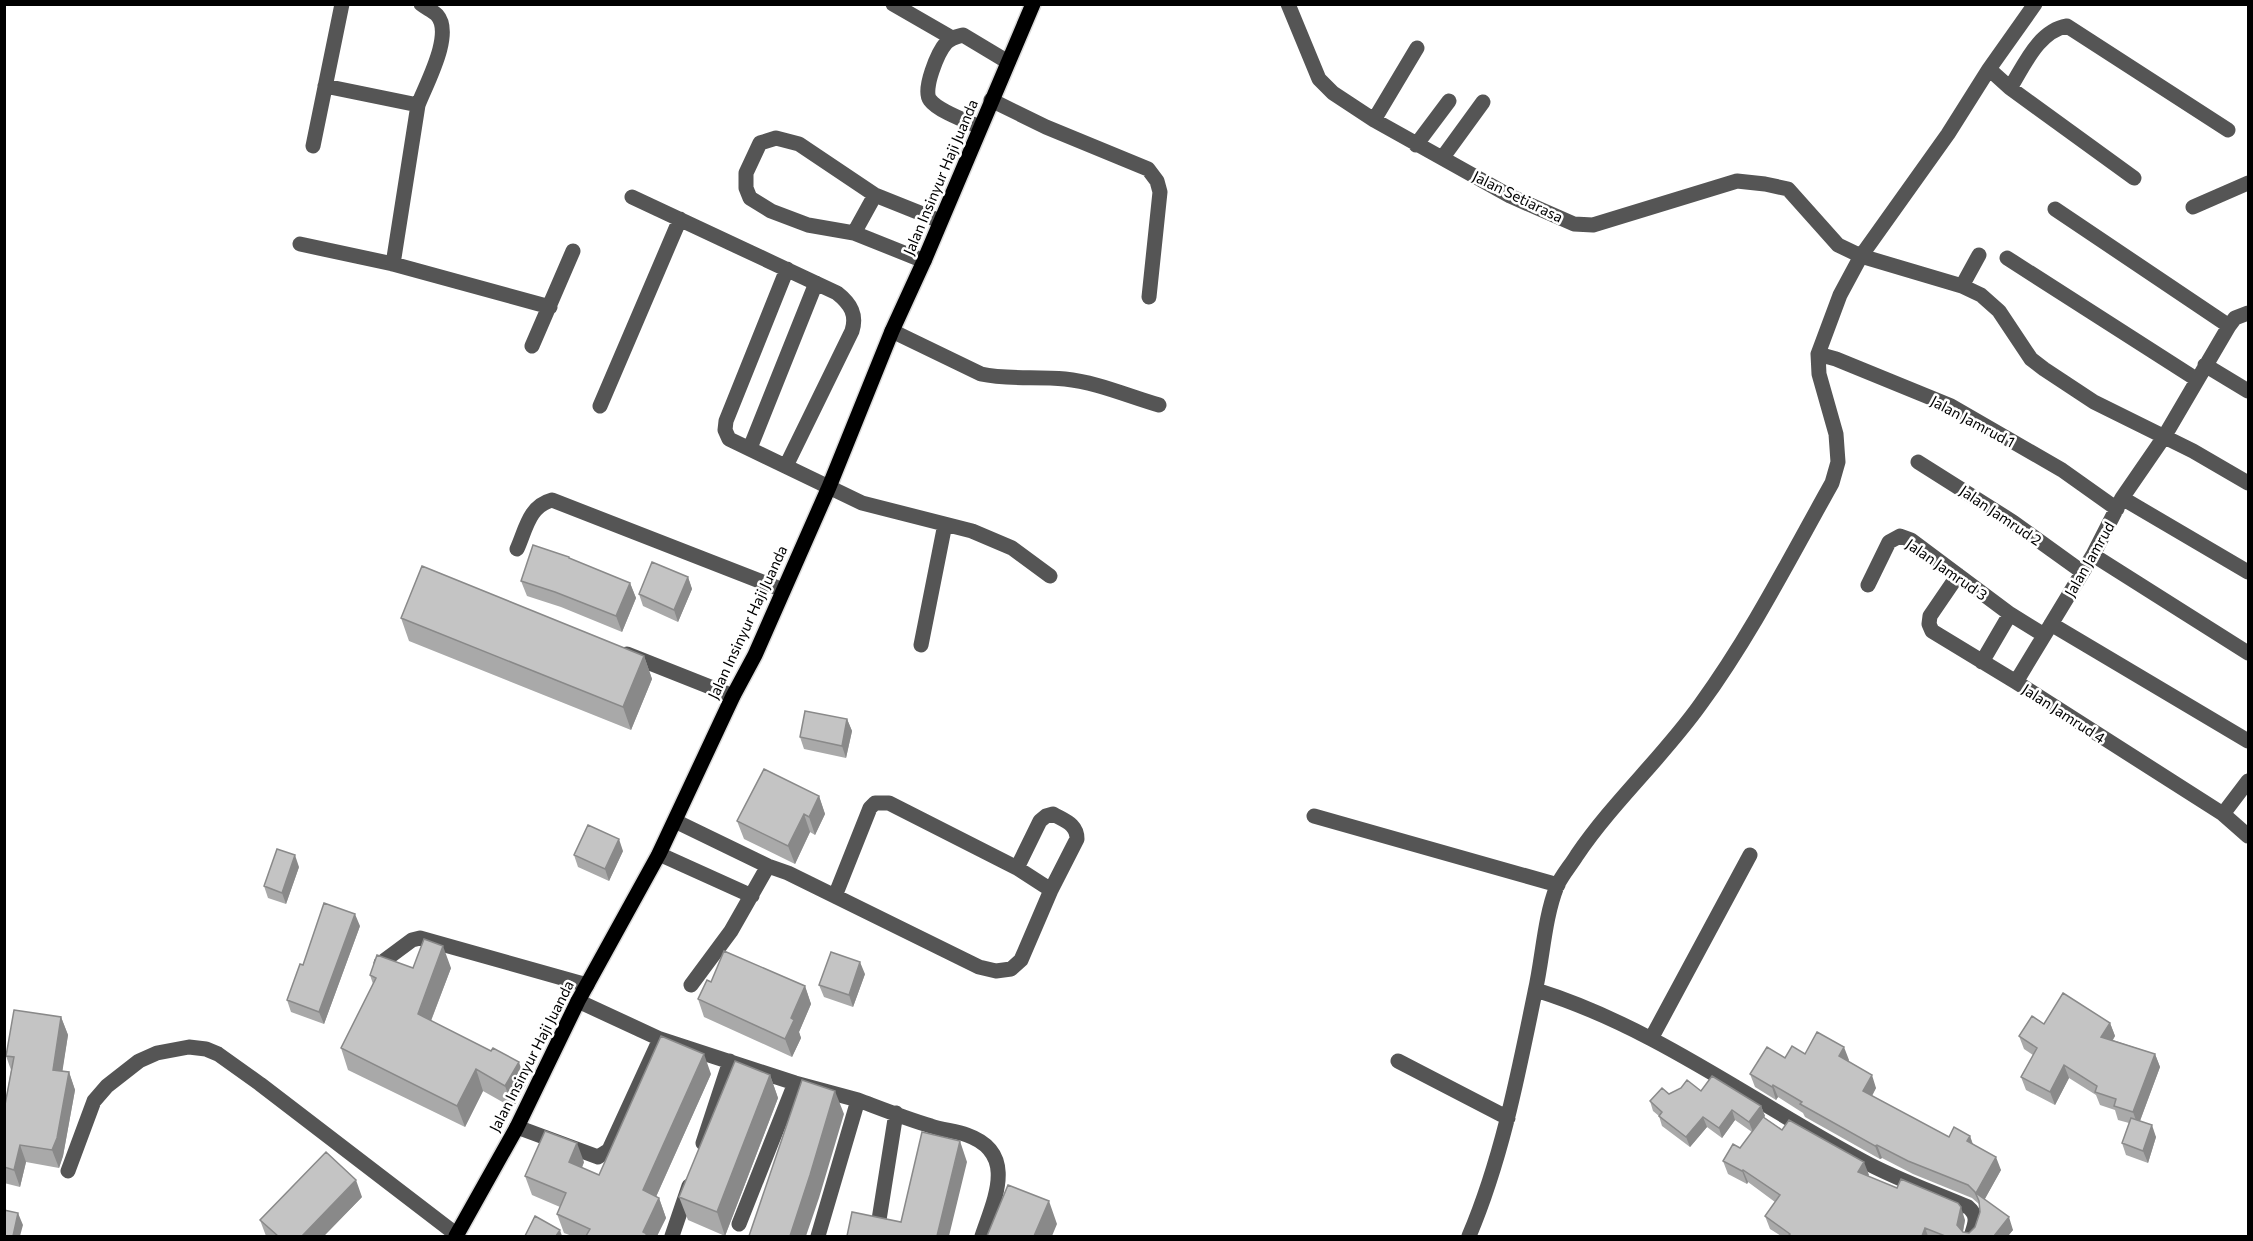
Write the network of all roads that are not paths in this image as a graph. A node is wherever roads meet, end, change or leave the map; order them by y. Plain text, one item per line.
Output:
1 (342, 4) edge
2 (421, 4) edge
3 (893, 4) edge
4 (1033, 4) edge
5 (1288, 4) edge
6 (2035, 4) edge
7 (952, 38) junction
8 (1418, 48) dead end
9 (1008, 62) junction
10 (1989, 69) junction
11 (325, 87) junction
12 (2010, 88) junction
13 (991, 100) junction
14 (1449, 101) dead end
15 (1483, 102) dead end
16 (418, 105) junction
17 (1374, 120) junction
18 (980, 127) junction
19 (2228, 130) dead end
20 (1416, 145) junction
21 (313, 146) dead end
22 (1443, 157) junction
23 (2134, 178) dead end
24 (2248, 183) edge
25 (875, 195) junction
26 (632, 197) dead end
27 (2193, 207) dead end
28 (2055, 208) dead end
29 (680, 219) junction
30 (940, 221) junction
31 (854, 233) junction
32 (300, 244) dead end
33 (573, 251) dead end
34 (1979, 255) dead end
35 (1861, 256) junction
36 (2007, 258) dead end
37 (924, 261) junction
38 (393, 264) junction
39 (787, 269) junction
40 (816, 283) junction
41 (1962, 286) junction
42 (1149, 297) dead end
43 (550, 307) junction
44 (2248, 313) edge
45 (2229, 326) junction
46 (892, 331) junction
47 (532, 346) dead end
48 (1818, 354) junction
49 (2205, 365) junction
50 (2196, 380) junction
51 (2248, 391) edge
52 (1159, 405) dead end
53 (600, 406) dead end
54 (2164, 437) junction
55 (750, 448) junction
56 (1918, 462) dead end
57 (786, 466) junction
58 (2248, 483) edge
59 (829, 487) junction
60 (2120, 504) junction
61 (945, 524) junction
62 (517, 549) dead end
63 (2093, 555) junction
64 (2081, 571) junction
65 (2248, 572) edge
66 (1958, 575) junction
67 (1050, 576) dead end
68 (1868, 585) dead end
69 (783, 590) junction
70 (2010, 614) junction
71 (2048, 630) junction
72 (921, 645) dead end
73 (613, 648) edge
74 (2248, 653) edge
75 (1983, 662) junction
76 (2016, 682) junction
77 (732, 696) junction
78 (2248, 741) edge
79 (2248, 781) edge
80 (2223, 814) junction
81 (1314, 816) dead end
82 (675, 821) junction
83 (2248, 836) edge
84 (659, 854) junction
85 (1750, 855) dead end
86 (768, 866) junction
87 (1017, 868) junction
88 (1558, 885) junction
89 (1051, 890) junction
90 (752, 896) junction
91 (835, 896) junction
92 (381, 963) edge
93 (587, 985) junction
94 (692, 985) dead end
95 (1536, 990) junction
96 (578, 1001) junction
97 (1652, 1037) junction
98 (660, 1039) junction
99 (730, 1061) junction
100 (1398, 1061) dead end
101 (795, 1083) junction
102 (858, 1100) junction
103 (896, 1113) junction
104 (1508, 1118) junction
105 (517, 1127) junction
106 (68, 1171) dead end
107 (740, 1224) dead end
108 (878, 1226) edge
109 (456, 1236) edge
110 (672, 1236) edge
111 (818, 1236) edge
112 (982, 1236) edge
113 (1469, 1236) edge
114 (1971, 1236) edge

1 - 11 street
2 - 16 street
3 - 7 street
4 - 9 main road, Jalan Insinyur Haji Juanda
5 - 17 street, Jalan Setiarasa
6 - 10 street
7 - 9 street
7 - 18 street
8 - 17 street
9 - 13 main road, Jalan Insinyur Haji Juanda
10 - 12 street
10 - 35 street
11 - 16 street
11 - 21 street
12 - 19 street
12 - 23 street
13 - 18 main road, Jalan Insinyur Haji Juanda
13 - 42 street
14 - 20 street
15 - 22 street
16 - 38 street
17 - 20 street, Jalan Setiarasa
18 - 30 main road, Jalan Insinyur Haji Juanda
20 - 22 street, Jalan Setiarasa
22 - 35 street, Jalan Setiarasa
24 - 27 street
25 - 30 street
25 - 31 street
25 - 31 street
26 - 29 street
28 - 45 street
29 - 39 street
29 - 53 street
30 - 37 main road, Jalan Insinyur Haji Juanda
31 - 37 street
32 - 38 street
33 - 43 street
34 - 41 street
35 - 41 street, Jalan Setiarasa
35 - 48 street
36 - 50 street
37 - 46 main road, Jalan Insinyur Haji Juanda
38 - 43 street
39 - 40 street
39 - 55 street
40 - 55 street
40 - 57 street
41 - 54 street, Jalan Setiarasa
43 - 47 street
44 - 45 street
45 - 49 street, Jalan Jamrud
46 - 52 street
46 - 59 main road, Jalan Insinyur Haji Juanda
48 - 60 street, Jalan Jamrud 1
48 - 88 street
49 - 50 street, Jalan Jamrud
49 - 51 street
50 - 54 street, Jalan Jamrud
54 - 58 street, Jalan Setiarasa
54 - 60 street, Jalan Jamrud
55 - 57 street
56 - 64 street, Jalan Jamrud 2
57 - 59 street
59 - 61 street
59 - 69 main road, Jalan Insinyur Haji Juanda
60 - 63 street, Jalan Jamrud
60 - 65 street, Jalan Jamrud 1
61 - 67 street
61 - 72 street
62 - 69 street
63 - 64 street, Jalan Jamrud
63 - 74 street
64 - 71 street, Jalan Jamrud
66 - 68 street, Jalan Jamrud 3
66 - 70 street, Jalan Jamrud 3
66 - 75 street, Jalan Jamrud 4
69 - 77 main road, Jalan Insinyur Haji Juanda
70 - 71 street, Jalan Jamrud 3
70 - 75 street
71 - 76 street, Jalan Jamrud
71 - 78 street, Jalan Jamrud 3
73 - 77 street
75 - 76 street, Jalan Jamrud 4
76 - 80 street, Jalan Jamrud 4
77 - 82 main road, Jalan Insinyur Haji Juanda
79 - 80 street
80 - 83 street, Jalan Jamrud 4
81 - 88 street
82 - 84 main road, Jalan Insinyur Haji Juanda
82 - 86 street
84 - 90 street
84 - 93 main road, Jalan Insinyur Haji Juanda
85 - 97 street
86 - 90 street
86 - 91 street
87 - 89 street
87 - 89 street
87 - 91 street
88 - 95 street
89 - 91 street
90 - 94 street
92 - 93 street
93 - 96 main road, Jalan Insinyur Haji Juanda
95 - 97 street
95 - 104 street
96 - 98 street
96 - 105 main road, Jalan Insinyur Haji Juanda
97 - 114 street
98 - 99 street
98 - 105 street
99 - 101 street
99 - 110 street
100 - 104 street
101 - 102 street
101 - 107 street
102 - 103 street
102 - 111 street
103 - 108 street
103 - 112 street
104 - 113 street
105 - 109 main road, Jalan Insinyur Haji Juanda
106 - 109 street

